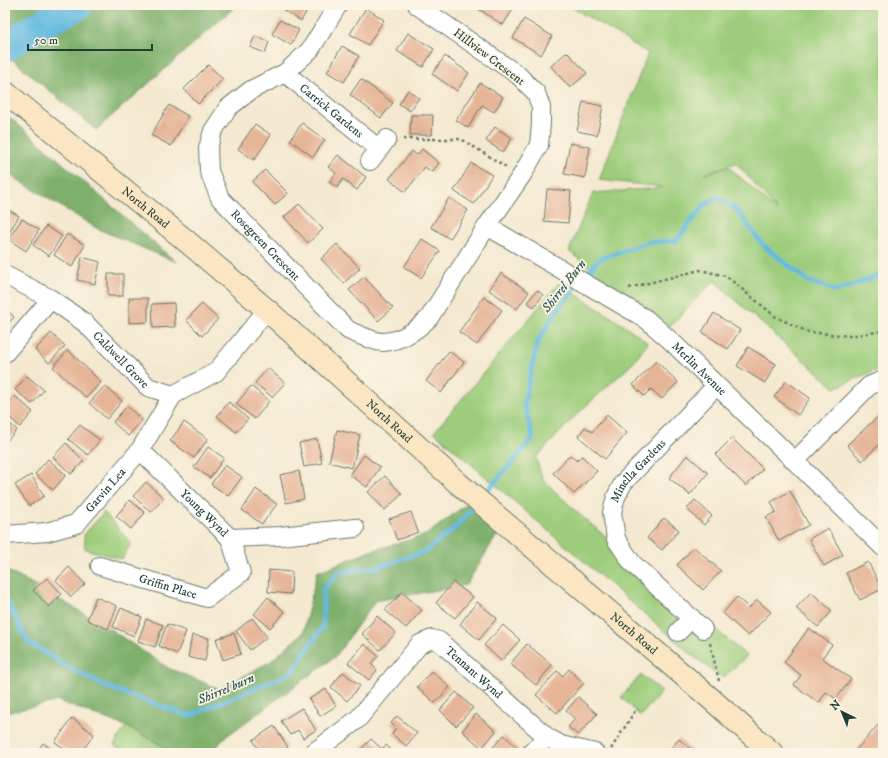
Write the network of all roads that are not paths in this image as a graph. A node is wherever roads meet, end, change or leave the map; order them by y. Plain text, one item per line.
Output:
1 (338, 5) edge
2 (417, 5) edge
3 (285, 73) junction
4 (5, 92) edge
5 (379, 150) road end
6 (487, 226) junction
7 (5, 275) edge
8 (51, 299) junction
9 (267, 310) junction
10 (5, 353) edge
11 (883, 380) edge
12 (716, 386) junction
13 (173, 395) junction
14 (140, 450) junction
15 (795, 461) junction
16 (355, 528) dead end
17 (5, 535) edge
18 (230, 538) junction
19 (883, 547) edge
20 (100, 566) dead end
21 (678, 632) dead end
22 (547, 737) junction
23 (313, 753) edge
24 (531, 753) edge
25 (595, 753) edge
26 (772, 753) edge

1 - 3 street, Rosegreen Crescent
2 - 6 street, Hillview Crescent
3 - 5 street, Carrick Gardens
3 - 6 street, Rosegreen Crescent
4 - 9 main road, North Road
6 - 12 street, Merlin Avenue
7 - 8 street, Caldwell Grove
8 - 10 street
8 - 13 street, Caldwell Grove
9 - 13 street
9 - 26 main road, North Road
11 - 15 street
12 - 15 street, Merlin Avenue
12 - 21 street, Minella Gardens
13 - 14 street, Garvin Lea
14 - 17 street, Garvin Lea
14 - 18 street, Young Wynd
15 - 19 street, Merlin Avenue
16 - 18 street, Young Wynd
18 - 20 street, Griffin Place
22 - 23 street, Tennant Wynd
22 - 24 street
22 - 25 street, Tennant Wynd

